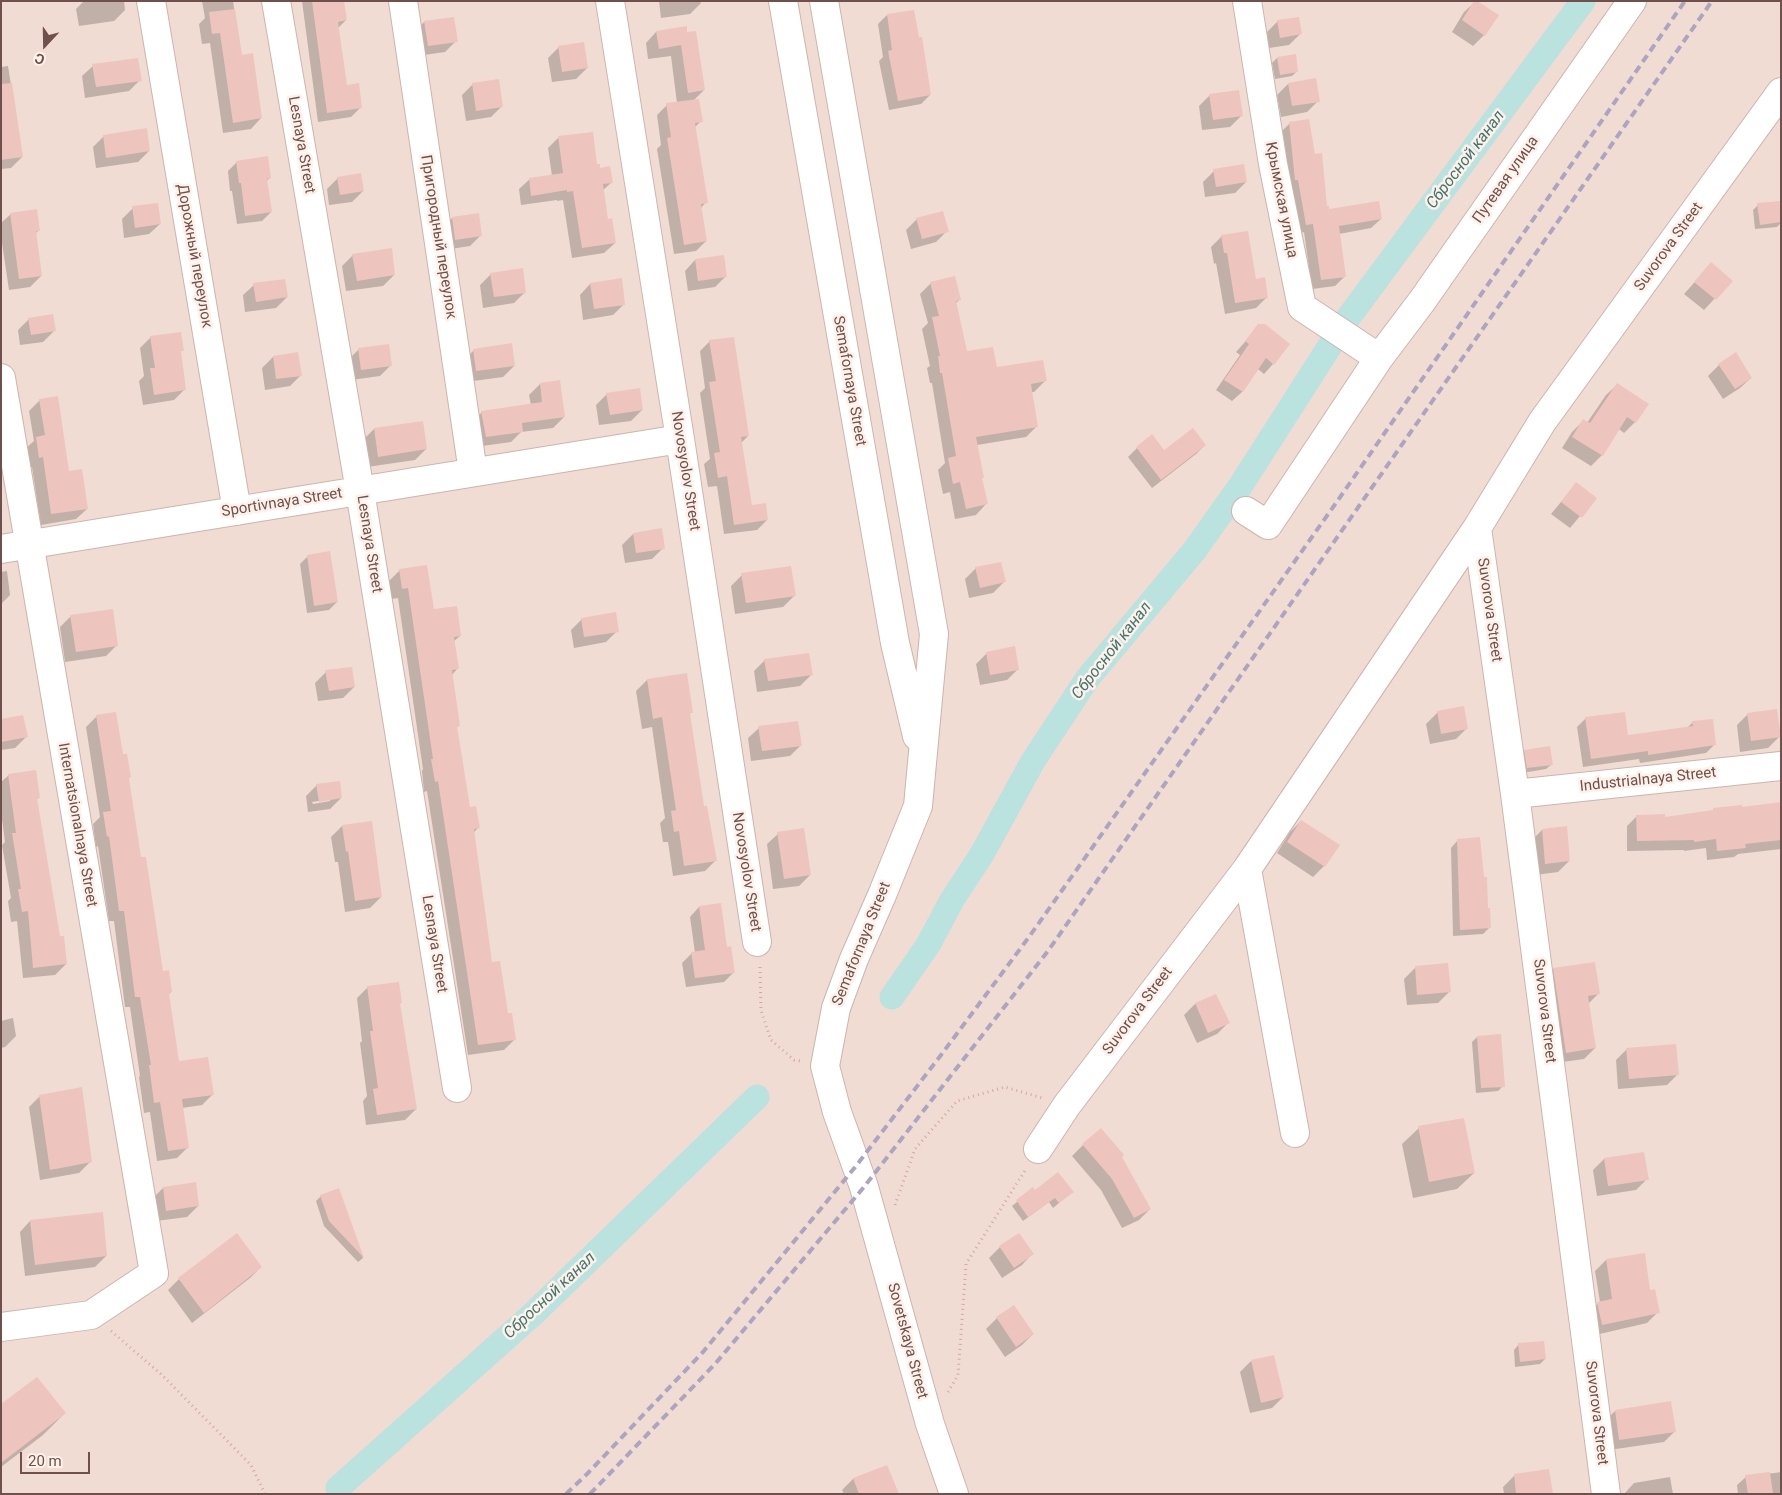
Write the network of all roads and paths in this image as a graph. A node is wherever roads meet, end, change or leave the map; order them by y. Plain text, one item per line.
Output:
1 (151, 1) edge
2 (276, 1) edge
3 (403, 1) edge
4 (610, 1) edge
5 (783, 1) edge
6 (824, 1) edge
7 (1247, 1) edge
8 (1632, 1) edge
9 (1781, 92) edge
10 (1379, 358) junction
11 (1, 378) edge
12 (680, 439) junction
13 (473, 472) junction
14 (360, 491) junction
15 (237, 511) junction
16 (1246, 511) dead end
17 (1478, 528) junction
18 (29, 544) junction
19 (1, 549) edge
20 (934, 634) junction
21 (895, 643) junction
22 (922, 760) junction
23 (1781, 766) edge
24 (1515, 794) junction
25 (1247, 870) junction
26 (757, 942) joint
27 (825, 1066) junction
28 (457, 1088) dead end
29 (1067, 1105) junction
30 (1295, 1133) dead end
31 (1038, 1149) joint
32 (864, 1187) joint
33 (893, 1211) dead end
34 (91, 1314) junction
35 (1, 1327) edge
36 (930, 1424) junction
37 (265, 1494) edge
38 (954, 1494) edge
39 (1606, 1494) edge

1 - 15 street, Дорожный переулок
2 - 14 street, Lesnaya Street
3 - 13 street, Пригородный переулок
4 - 12 street, Novosyolov Street
5 - 21 street, Semafornaya Street
6 - 20 street, Semafornaya Street
7 - 10 street, Крымская улица
8 - 10 street, Путевая улица
9 - 17 street, Suvorova Street
10 - 16 street, Путевая улица
11 - 18 street, Internatsionalnaya Street
12 - 13 street, Sportivnaya Street
12 - 26 street, Novosyolov Street
13 - 14 street, Sportivnaya Street
14 - 15 street, Sportivnaya Street
14 - 28 street, Lesnaya Street
15 - 18 street, Sportivnaya Street
17 - 24 street, Suvorova Street
17 - 25 street, Suvorova Street
18 - 19 street, Sportivnaya Street
18 - 34 street, Internatsionalnaya Street
20 - 21 street
20 - 22 street, Semafornaya Street
21 - 22 street, Semafornaya Street
22 - 27 street, Semafornaya Street
23 - 24 street, Industrialnaya Street
24 - 39 street, Suvorova Street
25 - 29 street, Suvorova Street
25 - 30 street
26 - 27 path
27 - 32 street, Semafornaya Street
29 - 31 street, Suvorova Street
29 - 33 path
31 - 36 path
32 - 36 street, Sovetskaya Street
34 - 35 street
34 - 37 path
36 - 38 street, Sovetskaya Street

